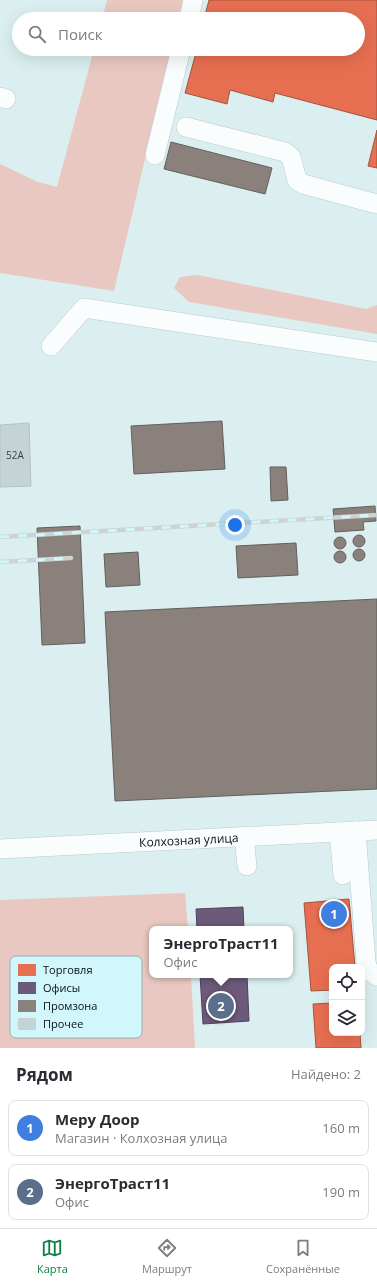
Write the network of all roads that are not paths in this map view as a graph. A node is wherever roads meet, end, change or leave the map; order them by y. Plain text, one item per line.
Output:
1 (193, 0) edge
2 (190, 12) edge
3 (179, 56) edge
4 (186, 127) dead end
5 (155, 155) dead end
6 (377, 204) edge
7 (51, 346) dead end
8 (377, 352) edge
9 (377, 830) edge
10 (348, 832) junction
11 (244, 837) junction
12 (0, 850) edge
13 (246, 866) dead end
14 (343, 875) dead end
15 (377, 976) edge

1 - 2 street
3 - 5 street
4 - 6 street
7 - 8 street
9 - 10 street, Колхозная улица
10 - 11 street, Колхозная улица
10 - 14 street
10 - 15 street
11 - 12 street, Колхозная улица
11 - 13 street

